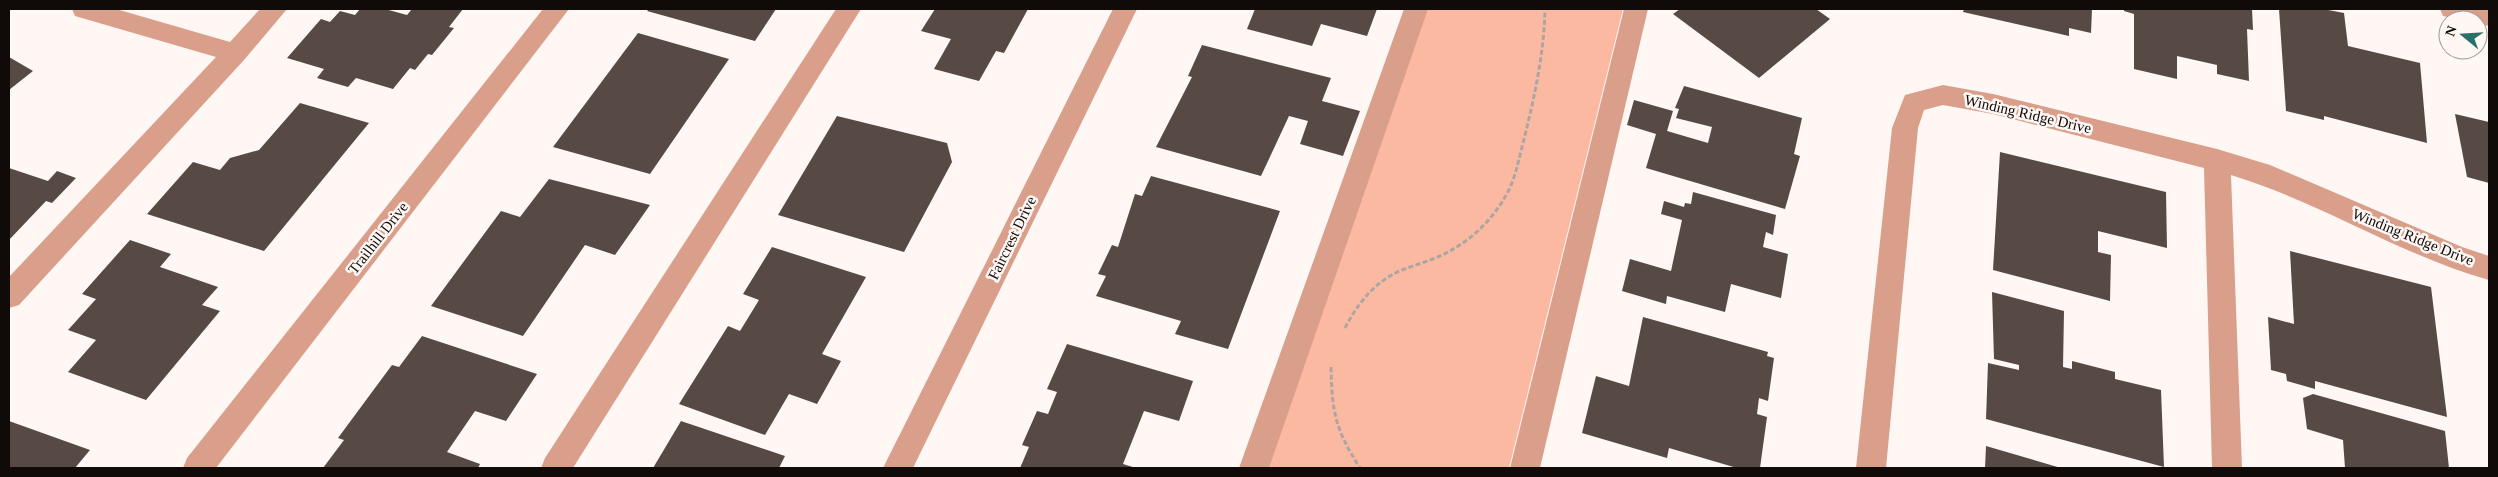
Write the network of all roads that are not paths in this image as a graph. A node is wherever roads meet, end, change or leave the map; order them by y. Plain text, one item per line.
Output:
1 (84, 9) edge
2 (275, 9) edge
3 (557, 9) edge
4 (849, 9) edge
5 (1125, 9) edge
6 (1416, 9) edge
7 (1636, 9) edge
8 (2452, 9) edge
9 (2489, 17) edge
10 (235, 53) junction
11 (2217, 160) junction
12 (2489, 268) edge
13 (9, 296) edge
14 (198, 468) edge
15 (556, 468) edge
16 (898, 468) edge
17 (1254, 468) edge
18 (1525, 468) edge
19 (1871, 468) edge
20 (2227, 468) edge

1 - 10 street
2 - 10 street
3 - 14 street, Trailhill Drive
4 - 15 street
5 - 16 street, Faircrest Drive
6 - 17 street
7 - 18 street
8 - 9 street
10 - 13 street
11 - 12 street, Winding Ridge Drive
11 - 19 street, Winding Ridge Drive
11 - 20 street

